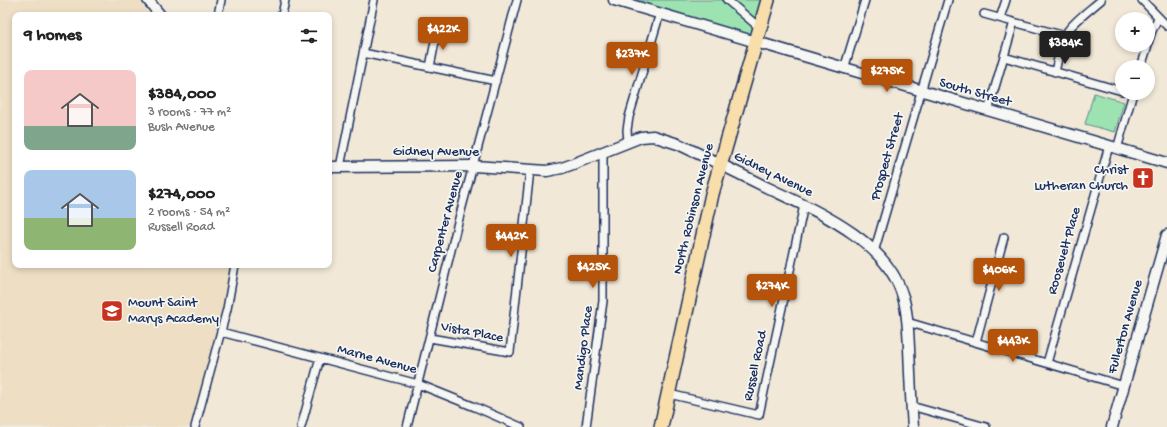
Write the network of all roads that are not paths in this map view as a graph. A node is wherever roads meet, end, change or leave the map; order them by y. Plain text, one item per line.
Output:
1 (148, 0) edge
2 (221, 0) edge
3 (285, 0) edge
4 (374, 0) edge
5 (517, 0) edge
6 (614, 0) edge
7 (727, 0) edge
8 (768, 0) edge
9 (865, 0) edge
10 (948, 0) edge
11 (1006, 0) edge
12 (1101, 0) edge
13 (1142, 0) edge
14 (158, 12) edge
15 (219, 12) edge
16 (283, 12) edge
17 (660, 13) junction
18 (984, 14) dead end
19 (1000, 18) junction
20 (1158, 18) junction
21 (1014, 22) junction
22 (1155, 24) edge
23 (1167, 26) edge
24 (760, 28) junction
25 (437, 31) dead end
26 (1065, 36) junction
27 (755, 43) junction
28 (363, 53) junction
29 (1004, 57) junction
30 (430, 67) junction
31 (844, 69) junction
32 (1055, 72) junction
33 (496, 81) junction
34 (1115, 88) edge
35 (921, 91) junction
36 (1130, 100) edge
37 (988, 111) junction
38 (628, 141) junction
39 (1112, 147) junction
40 (603, 152) junction
41 (1167, 163) edge
42 (720, 165) junction
43 (474, 166) junction
44 (332, 167) edge
45 (340, 167) junction
46 (530, 170) junction
47 (804, 205) junction
48 (1167, 235) edge
49 (1004, 237) dead end
50 (874, 252) junction
51 (235, 268) edge
52 (907, 322) junction
53 (221, 332) junction
54 (430, 338) junction
55 (976, 342) junction
56 (320, 358) junction
57 (1047, 363) junction
58 (418, 384) junction
59 (1124, 386) junction
60 (669, 394) junction
61 (911, 406) junction
62 (195, 427) edge
63 (301, 427) edge
64 (407, 427) edge
65 (521, 427) edge
66 (586, 427) edge
67 (661, 427) edge
68 (913, 427) edge
69 (986, 427) edge
70 (1112, 427) edge

1 - 14 street
2 - 15 street
3 - 16 street
4 - 28 street
5 - 33 street, Carpenter Avenue
6 - 17 street, South Street
7 - 24 street
8 - 24 highway, North Robinson Avenue
9 - 31 street
10 - 35 street, Prospect Street
11 - 19 street
12 - 26 street
13 - 20 street
17 - 27 street, South Street
17 - 38 street
18 - 19 street
19 - 21 street
20 - 22 street
20 - 23 street
21 - 26 street
21 - 29 street
24 - 27 highway, North Robinson Avenue
25 - 30 street
26 - 32 street
27 - 31 street, South Street
27 - 42 highway, North Robinson Avenue
28 - 30 street
28 - 45 street
29 - 32 street
29 - 37 street
30 - 33 street
31 - 35 street, South Street
32 - 34 street
33 - 43 street, Carpenter Avenue
35 - 37 street, South Street
35 - 50 street, Prospect Street
36 - 39 street, Roosevelt Place
37 - 39 street, South Street
38 - 40 street, Gidney Avenue
38 - 42 street, Gidney Avenue
39 - 41 street, South Street
39 - 57 street, Roosevelt Place
40 - 46 street, Gidney Avenue
40 - 66 street, Mandigo Place
42 - 47 street, Gidney Avenue
42 - 60 highway, North Robinson Avenue
43 - 45 street, Gidney Avenue
43 - 46 street, Gidney Avenue
43 - 54 street, Carpenter Avenue
44 - 45 street, Gidney Avenue
46 - 54 street, Vista Place
47 - 50 street, Gidney Avenue
47 - 60 street, Russell Road
48 - 59 street, Fullerton Avenue
49 - 55 street
50 - 52 street, Gidney Avenue
51 - 53 street
52 - 55 street
52 - 61 street, Gidney Avenue
53 - 56 street, Marne Avenue
53 - 62 street
54 - 58 street, Carpenter Avenue
55 - 57 street
56 - 58 street, Marne Avenue
56 - 63 street
57 - 59 street
58 - 64 street, Carpenter Avenue
58 - 65 street, Marne Avenue
59 - 70 street, Fullerton Avenue
60 - 67 highway, North Robinson Avenue
61 - 68 street, Gidney Avenue
61 - 69 street

